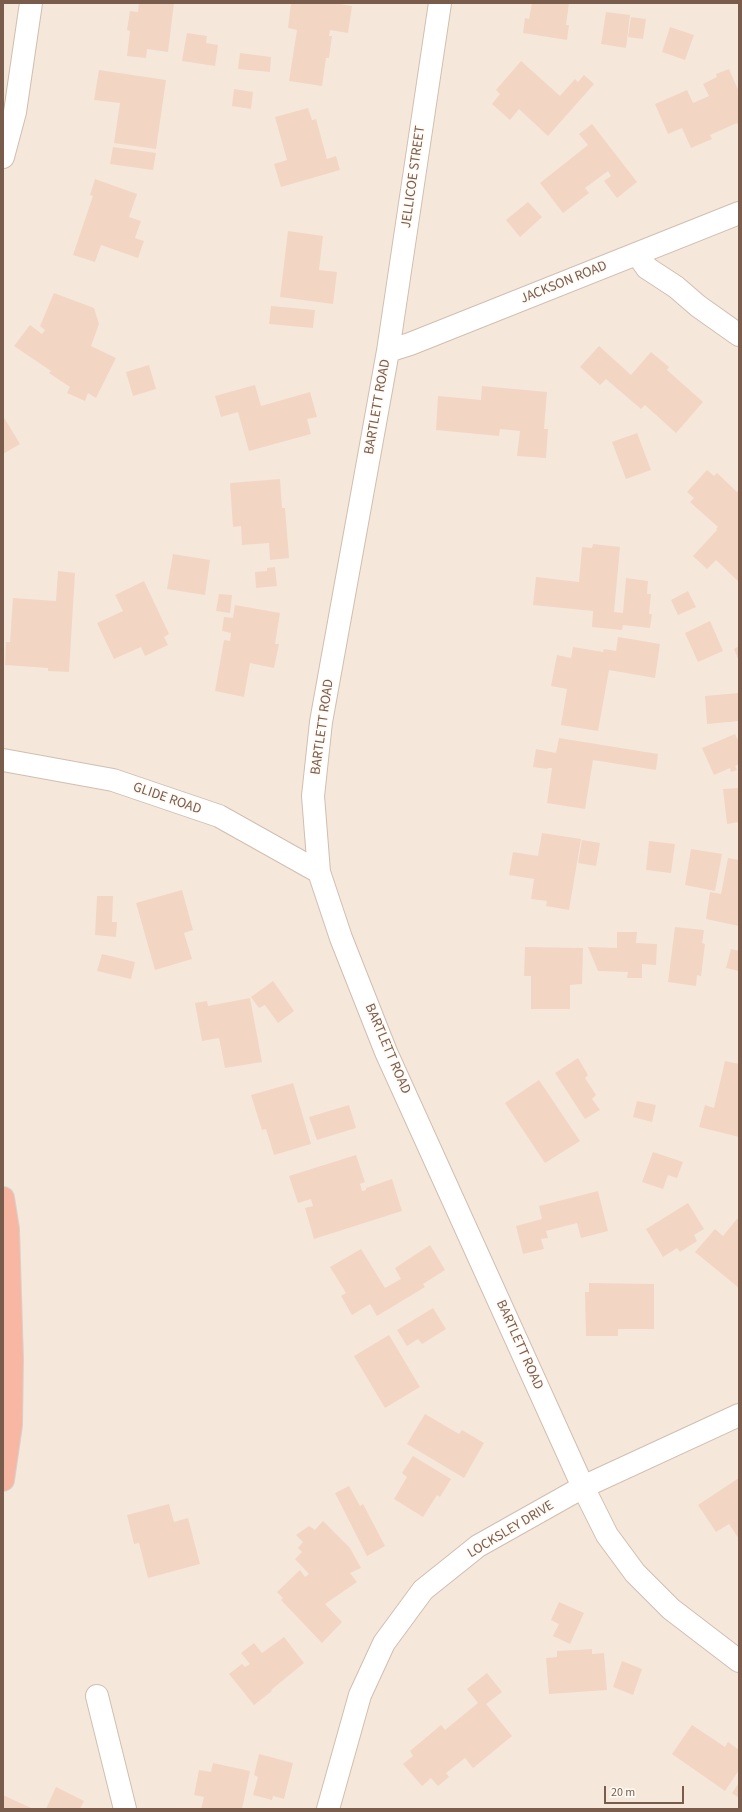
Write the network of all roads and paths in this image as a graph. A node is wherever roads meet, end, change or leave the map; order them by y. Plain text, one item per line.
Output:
1 (31, 3) edge
2 (440, 3) edge
3 (3, 157) edge
4 (739, 212) edge
5 (637, 254) junction
6 (739, 335) edge
7 (388, 351) junction
8 (3, 760) edge
9 (319, 872) junction
10 (3, 1198) edge
11 (739, 1415) edge
12 (3, 1480) edge
13 (583, 1487) junction
14 (739, 1661) edge
15 (96, 1696) dead end
16 (125, 1809) edge
17 (328, 1809) edge

1 - 3 street
2 - 7 street, JELLICOE STREET
4 - 5 street, JACKSON ROAD
5 - 6 street
5 - 7 street, JACKSON ROAD
7 - 9 street, BARTLETT ROAD
8 - 9 street, GLIDE ROAD
9 - 13 street, BARTLETT ROAD
10 - 12 highway
11 - 13 street, LOCKSLEY DRIVE
13 - 14 street, BARTLETT ROAD
13 - 17 street, LOCKSLEY DRIVE
15 - 16 street

